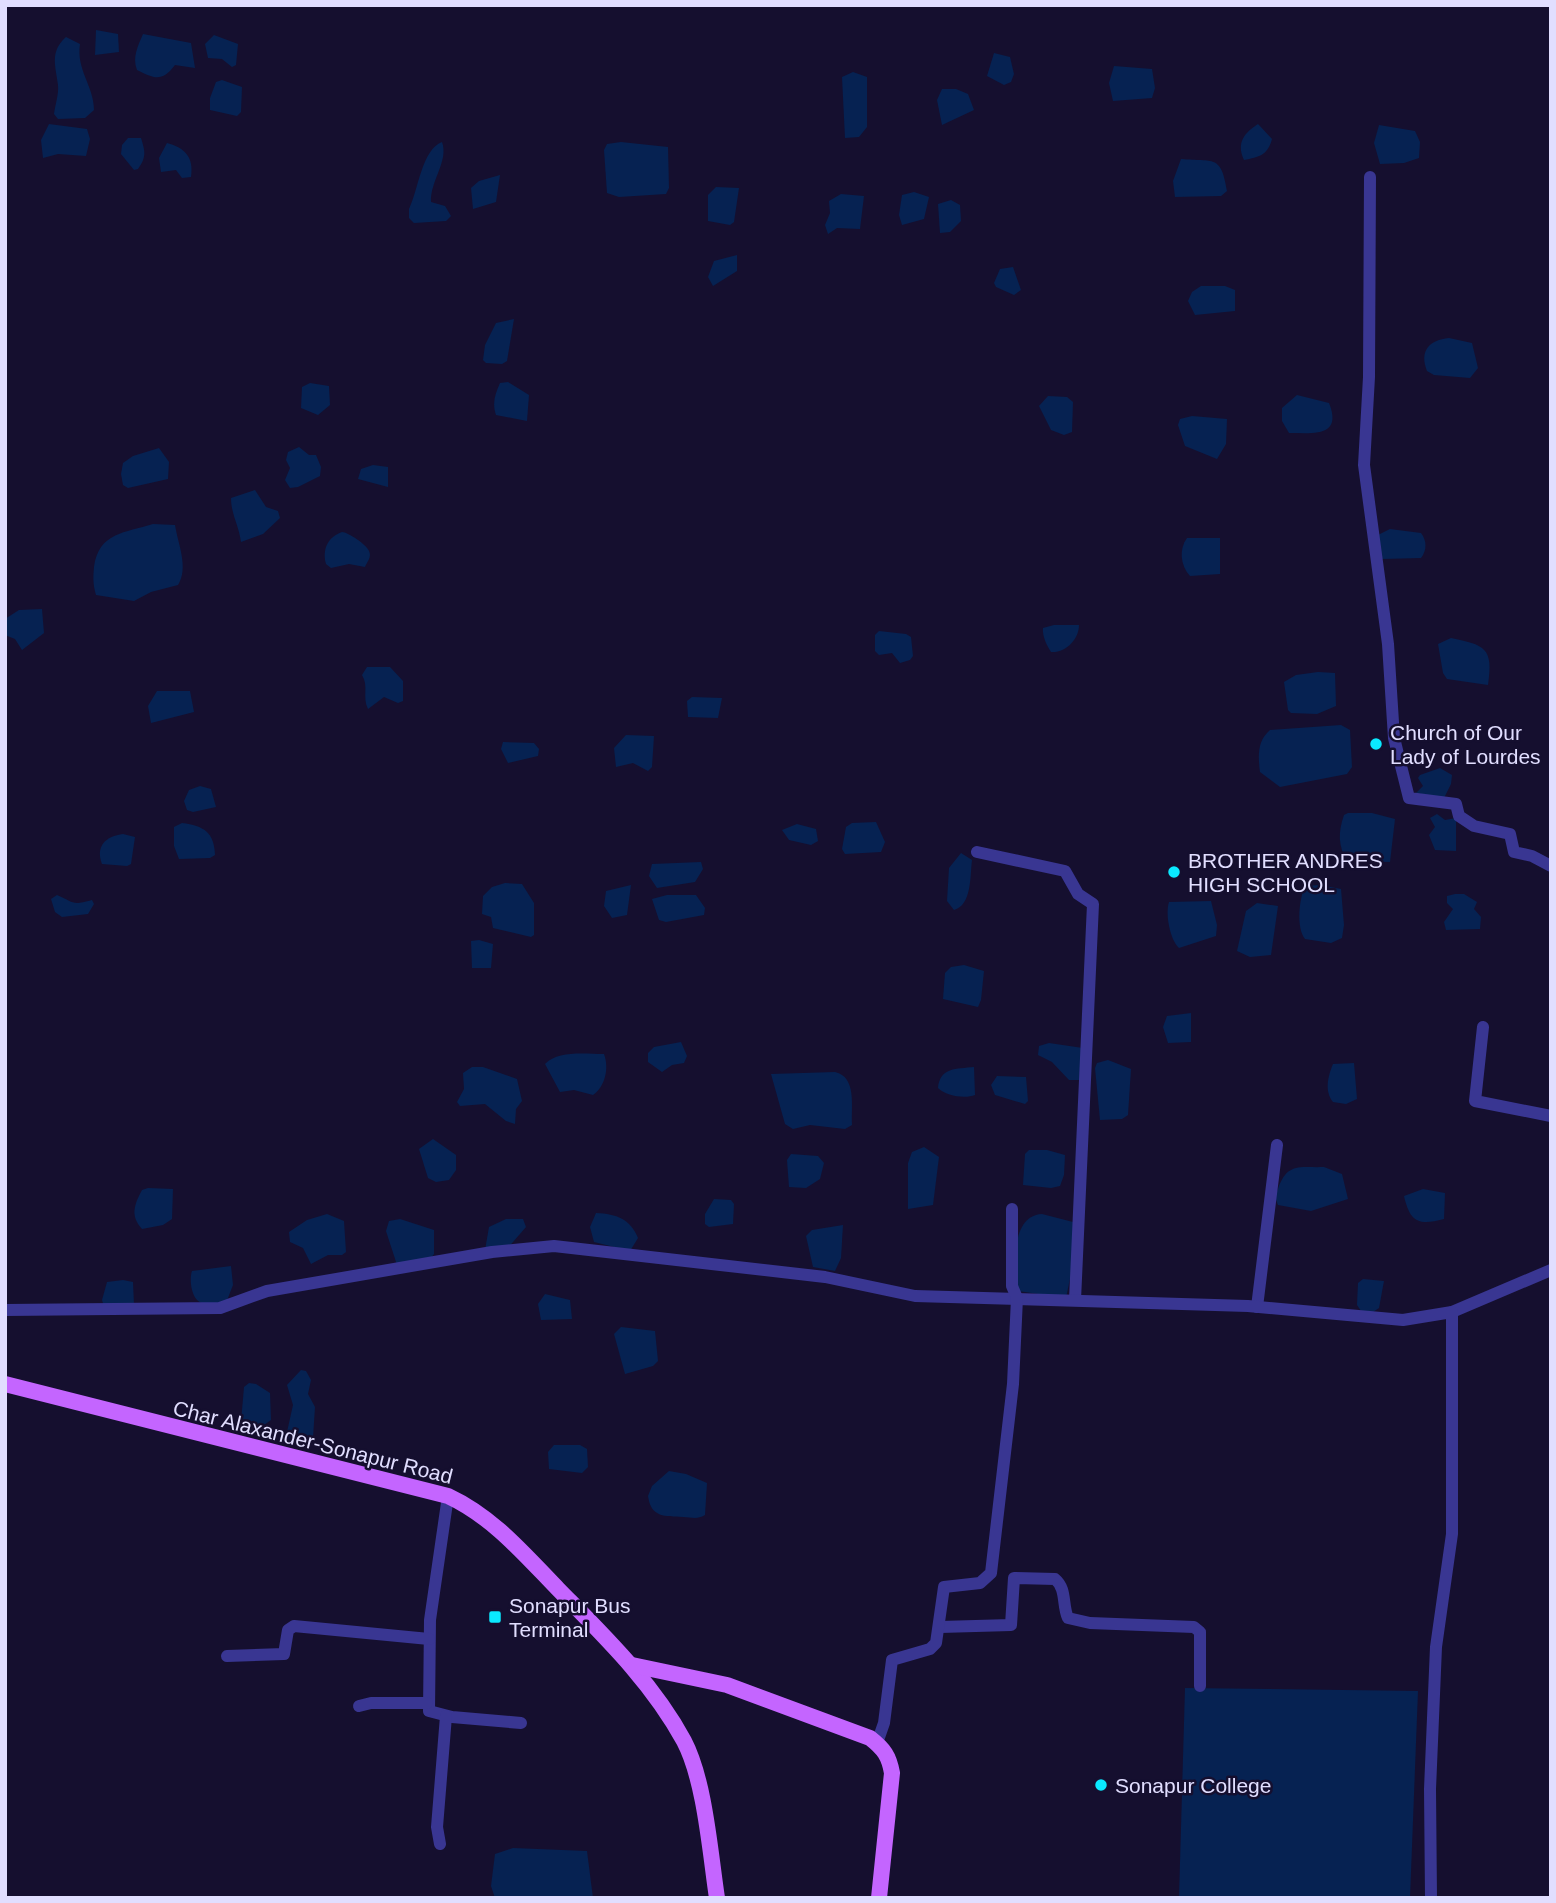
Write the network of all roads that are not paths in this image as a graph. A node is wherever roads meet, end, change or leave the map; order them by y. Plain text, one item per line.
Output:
1 (1370, 177) dead end
2 (977, 852) dead end
3 (1551, 866) edge
4 (1483, 1027) dead end
5 (1551, 1116) edge
6 (1277, 1145) dead end
7 (1012, 1209) dead end
8 (1551, 1270) edge
9 (1017, 1297) junction
10 (1075, 1300) junction
11 (1257, 1307) junction
12 (5, 1310) edge
13 (1452, 1312) junction
14 (5, 1384) edge
15 (448, 1496) junction
16 (940, 1627) junction
17 (429, 1639) junction
18 (227, 1656) dead end
19 (632, 1665) junction
20 (1200, 1686) dead end
21 (427, 1703) junction
22 (359, 1706) dead end
23 (446, 1716) junction
24 (521, 1723) dead end
25 (877, 1744) junction
26 (440, 1844) dead end
27 (717, 1898) edge
28 (879, 1898) edge
29 (1431, 1898) edge

1 - 3 street
2 - 10 street
4 - 5 street
6 - 11 street
7 - 9 street
8 - 13 street
9 - 10 street
9 - 12 street
9 - 16 street
10 - 11 street
11 - 13 street
13 - 29 street
14 - 15 main road, Char Alaxander-Sonapur Road
15 - 17 street
15 - 19 main road, Char Alaxander-Sonapur Road
16 - 20 street
16 - 25 street
17 - 18 street
17 - 21 street
19 - 25 main road
19 - 27 main road, Char Alaxander-Sonapur Road
21 - 22 street
21 - 23 street
23 - 24 street
23 - 26 street
25 - 28 main road

